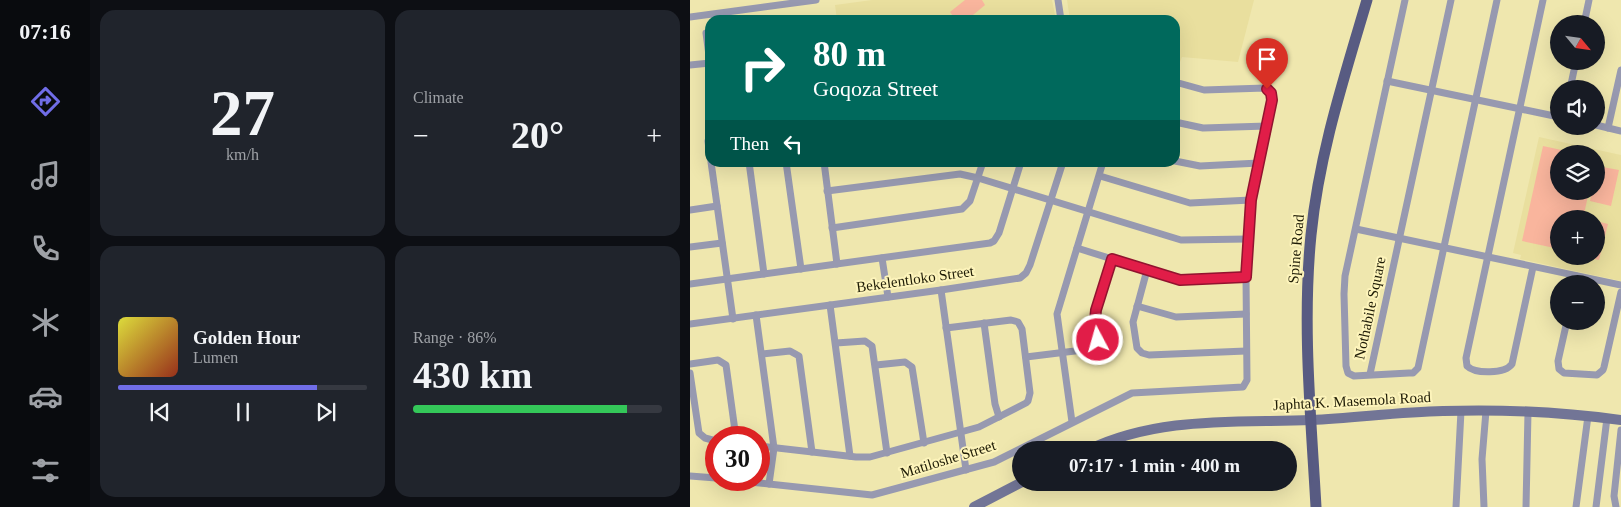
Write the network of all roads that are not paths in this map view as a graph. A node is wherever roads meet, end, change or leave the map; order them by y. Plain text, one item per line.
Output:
1 (816, 0) edge
2 (1058, 0) edge
3 (1367, 0) edge
4 (1405, 0) edge
5 (1451, 0) edge
6 (1498, 0) edge
7 (1543, 0) edge
8 (1589, 0) edge
9 (1060, 15) edge
10 (1586, 15) edge
11 (690, 17) edge
12 (705, 64) edge
13 (690, 66) edge
14 (1621, 70) edge
15 (1387, 81) junction
16 (1180, 83) edge
17 (1431, 90) junction
18 (1476, 99) junction
19 (1520, 108) junction
20 (1550, 115) edge
21 (1180, 123) edge
22 (1267, 126) junction
23 (1605, 127) edge
24 (1608, 128) junction
25 (1621, 131) edge
26 (1180, 161) edge
27 (1259, 163) junction
28 (712, 167) edge
29 (750, 167) edge
30 (787, 167) edge
31 (825, 167) edge
32 (981, 167) edge
33 (1020, 167) edge
34 (1061, 167) edge
35 (1102, 167) edge
36 (1100, 176) junction
37 (978, 178) junction
38 (1013, 189) junction
39 (827, 191) junction
40 (1251, 200) junction
41 (1051, 201) junction
42 (717, 206) junction
43 (690, 210) edge
44 (1088, 213) junction
45 (832, 228) junction
46 (1356, 229) junction
47 (1399, 238) junction
48 (1248, 239) junction
49 (722, 243) junction
50 (690, 247) edge
51 (1444, 247) junction
52 (1077, 248) junction
53 (1488, 257) junction
54 (882, 258) junction
55 (1112, 259) junction
56 (837, 264) junction
57 (1533, 267) junction
58 (801, 269) junction
59 (1148, 270) junction
60 (764, 274) junction
61 (1559, 275) edge
62 (1246, 277) junction
63 (727, 280) junction
64 (690, 284) edge
65 (1605, 284) edge
66 (1621, 286) edge
67 (941, 290) junction
68 (1621, 292) edge
69 (888, 297) junction
70 (830, 305) junction
71 (1137, 306) junction
72 (1246, 314) junction
73 (756, 315) junction
74 (733, 318) junction
75 (984, 323) junction
76 (690, 324) edge
77 (946, 328) junction
78 (1564, 330) edge
79 (836, 344) junction
80 (1246, 351) junction
81 (1063, 352) junction
82 (762, 354) junction
83 (1026, 357) junction
84 (690, 364) edge
85 (876, 365) junction
86 (690, 374) edge
87 (1370, 374) junction
88 (1461, 411) junction
89 (1486, 411) junction
90 (1528, 412) junction
91 (1588, 416) junction
92 (999, 418) junction
93 (1607, 418) junction
94 (1312, 420) junction
95 (1621, 420) edge
96 (1072, 422) junction
97 (734, 426) edge
98 (1621, 430) edge
99 (960, 432) junction
100 (705, 438) edge
101 (1112, 441) edge
102 (924, 443) junction
103 (770, 447) edge
104 (774, 448) junction
105 (812, 452) junction
106 (887, 453) junction
107 (850, 456) junction
108 (966, 470) junction
109 (690, 476) edge
110 (705, 477) edge
111 (770, 477) edge
112 (770, 484) edge
113 (1012, 487) edge
114 (974, 507) edge
115 (1316, 507) edge
116 (1456, 507) edge
117 (1484, 507) edge
118 (1526, 507) edge
119 (1576, 507) edge
120 (1596, 507) edge
121 (1616, 507) edge

1 - 11 street
2 - 9 street
3 - 94 main road, Spine Road
4 - 15 street, Nothabile Square
5 - 17 street, Nothabile Square
6 - 18 street
7 - 19 street
8 - 10 street
12 - 13 street
14 - 24 street
15 - 17 street
15 - 46 street, Nothabile Square
16 - 22 street
17 - 18 street
17 - 47 street, Nothabile Square
18 - 19 street
18 - 51 street
19 - 20 street
19 - 53 street
21 - 22 street
22 - 27 street
23 - 24 street
24 - 25 street
26 - 27 street
27 - 40 street
28 - 42 street
29 - 60 street
30 - 58 street
31 - 39 street
32 - 37 street
33 - 38 street
34 - 41 street, Bekelentloko Street
35 - 36 street
36 - 40 street
36 - 44 street
37 - 38 street
37 - 39 street
37 - 45 street
38 - 41 street
38 - 54 street
39 - 45 street
40 - 48 street
41 - 44 street
41 - 67 street, Bekelentloko Street
42 - 43 street
42 - 49 street
44 - 48 street
44 - 52 street
45 - 56 street
46 - 47 street
46 - 87 street, Nothabile Square
47 - 51 street
47 - 87 street, Nothabile Square
48 - 62 street
49 - 50 street
49 - 63 street
51 - 53 street
51 - 87 street
52 - 55 street
52 - 81 street
53 - 57 street
53 - 57 street
54 - 56 street
54 - 69 street
55 - 59 street
55 - 81 street
56 - 58 street
57 - 61 street
58 - 60 street
59 - 62 street
59 - 71 street
60 - 63 street
62 - 72 street
63 - 64 street
63 - 74 street
65 - 66 street
67 - 69 street, Bekelentloko Street
67 - 77 street
68 - 78 street
69 - 70 street, Bekelentloko Street
70 - 73 street, Bekelentloko Street
70 - 79 street
71 - 72 street
71 - 80 street
72 - 80 street
73 - 74 street, Bekelentloko Street
73 - 82 street
74 - 76 street, Bekelentloko Street
75 - 77 street
75 - 83 street
75 - 92 street
77 - 99 street
79 - 85 street
79 - 107 street
80 - 96 street, Matiloshe Street
81 - 83 street
81 - 96 street
82 - 104 street
82 - 105 street
83 - 92 street
84 - 97 street
85 - 102 street
85 - 106 street
86 - 100 street
88 - 89 main road, Japhta K. Masemola Road
88 - 94 main road, Japhta K. Masemola Road
88 - 116 street
89 - 90 main road, Japhta K. Masemola Road
89 - 117 street
90 - 91 main road, Japhta K. Masemola Road
90 - 118 street
91 - 93 main road, Japhta K. Masemola Road
91 - 119 street
92 - 99 street
93 - 95 main road, Japhta K. Masemola Road
93 - 120 street
94 - 101 main road, Japhta K. Masemola Road
94 - 115 main road, Spine Road
96 - 108 street, Matiloshe Street
98 - 121 street
99 - 102 street
99 - 108 street
102 - 106 street
103 - 104 street
104 - 105 street
104 - 111 street
105 - 107 street
106 - 107 street
108 - 112 street, Matiloshe Street
109 - 110 street
113 - 114 main road

